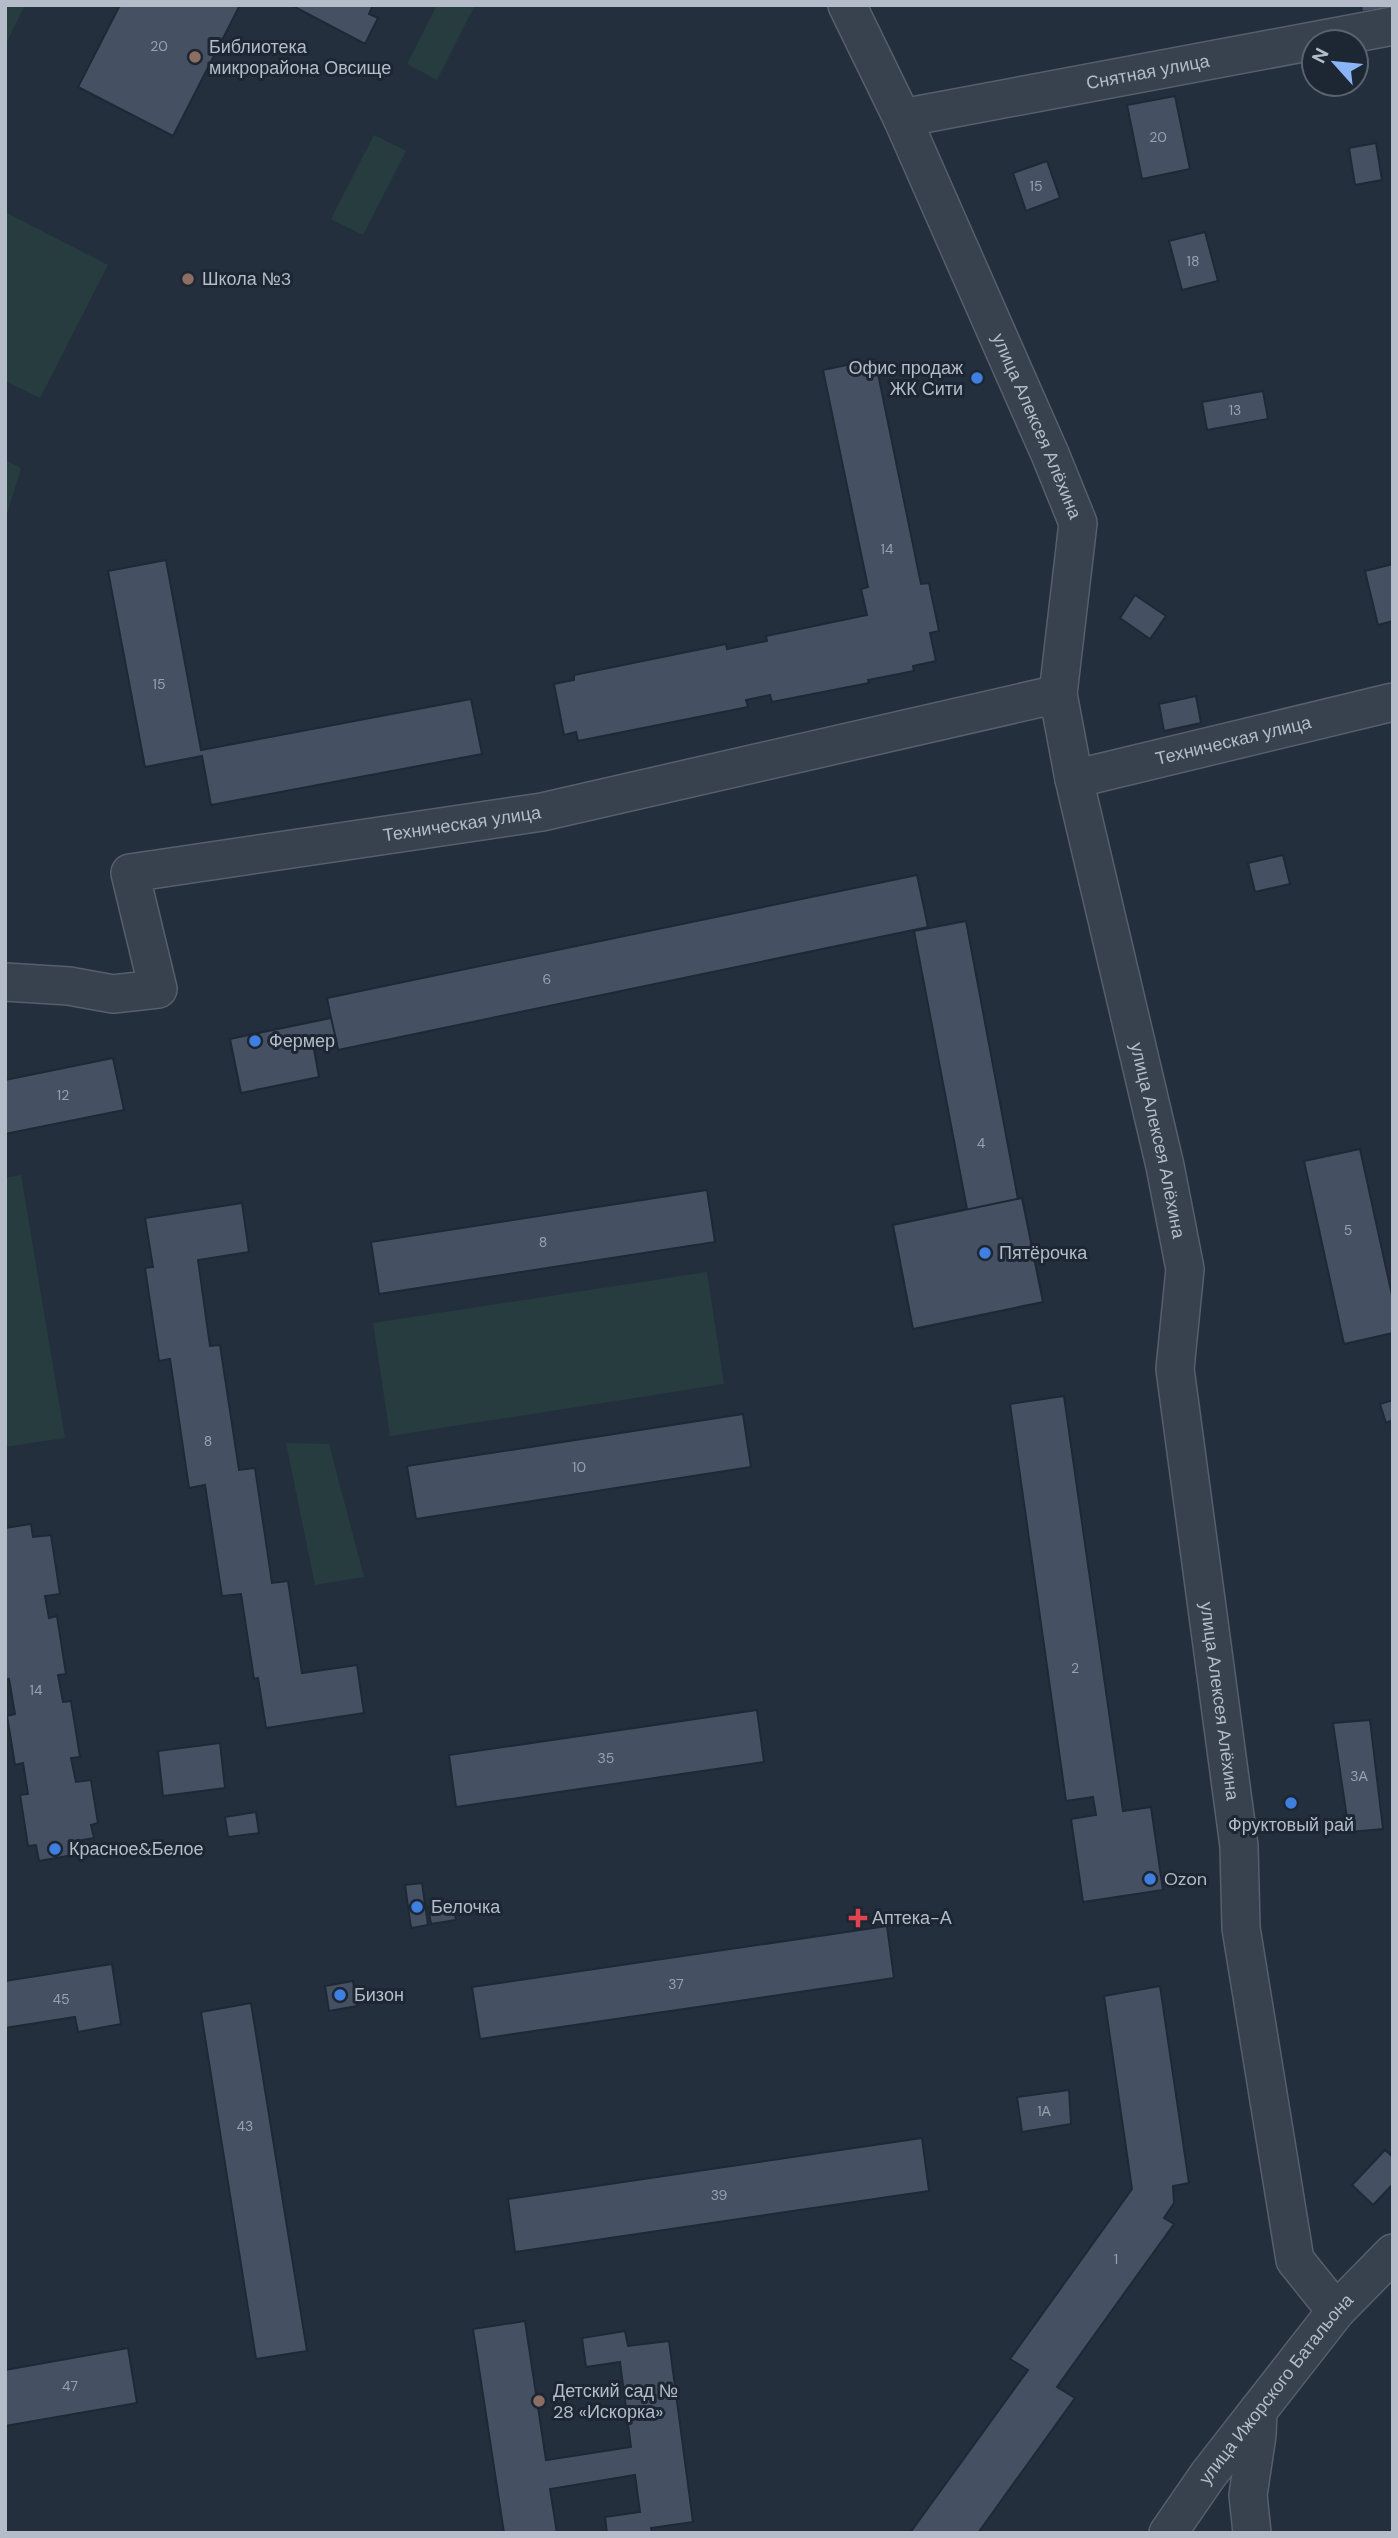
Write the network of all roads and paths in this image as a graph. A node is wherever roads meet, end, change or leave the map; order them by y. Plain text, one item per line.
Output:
1 (847, 5) edge
2 (1393, 26) edge
3 (902, 118) junction
4 (1058, 694) junction
5 (1393, 702) edge
6 (1074, 779) junction
7 (5, 982) edge
8 (1393, 2253) edge
9 (1336, 2311) junction
10 (1258, 2411) junction
11 (1168, 2533) edge
12 (1252, 2533) edge

1 - 3 street, улица Алексея Алёхина
2 - 3 street, Снятная улица
3 - 4 street, улица Алексея Алёхина
4 - 6 street, улица Алексея Алёхина
4 - 7 street, Техническая улица
5 - 6 street, Техническая улица
6 - 9 street, улица Алексея Алёхина
8 - 9 street, улица Ижорского Батальона
9 - 10 street, улица Ижорского Батальона
10 - 11 street, улица Ижорского Батальона
10 - 12 street

